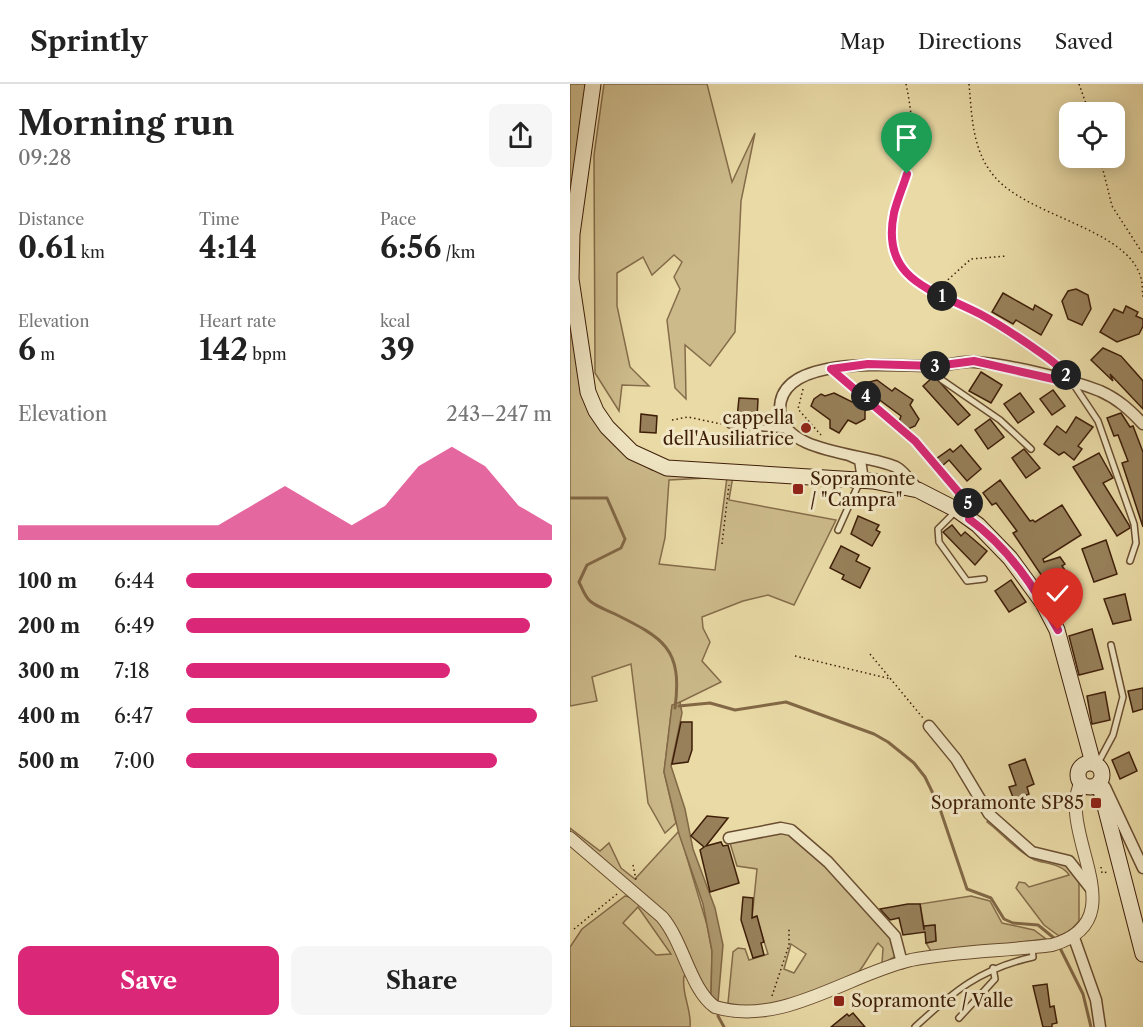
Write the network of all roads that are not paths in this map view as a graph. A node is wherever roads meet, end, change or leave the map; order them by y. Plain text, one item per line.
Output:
1 (593, 84) edge
2 (980, 315) road end
3 (936, 366) junction
4 (831, 369) junction
5 (1071, 383) junction
6 (1143, 424) edge
7 (730, 425) road end
8 (788, 430) junction
9 (1031, 449) dead end
10 (845, 453) junction
11 (862, 480) junction
12 (918, 490) junction
13 (963, 514) junction
14 (838, 530) dead end
15 (1130, 561) dead end
16 (984, 579) dead end
17 (1111, 645) dead end
18 (929, 726) road end
19 (1097, 773) junction
20 (1081, 782) joint
21 (570, 838) edge
22 (729, 838) dead end
23 (1143, 868) edge
24 (1094, 894) junction
25 (1072, 935) junction
26 (1032, 947) junction
27 (1143, 954) edge
28 (902, 963) junction
29 (993, 968) junction
30 (796, 1017) dead end
31 (959, 1018) dead end
32 (771, 1023) dead end
33 (915, 1027) edge
34 (1100, 1027) edge

1 - 11 main road
2 - 5 lane
3 - 4 street
3 - 5 street
3 - 9 lane
4 - 8 street
4 - 13 lane
5 - 6 street
5 - 15 lane
7 - 8 lane
8 - 10 street
10 - 11 street
10 - 12 street
11 - 12 main road
11 - 14 lane
12 - 13 main road
13 - 16 lane
13 - 19 main road
17 - 19 lane
18 - 24 street
19 - 20 main road
19 - 23 street
19 - 27 main road
20 - 24 street
21 - 32 street
22 - 28 street
24 - 25 street
25 - 26 street
25 - 34 street
26 - 28 street
26 - 29 lane
28 - 30 street
29 - 31 lane
29 - 33 lane

